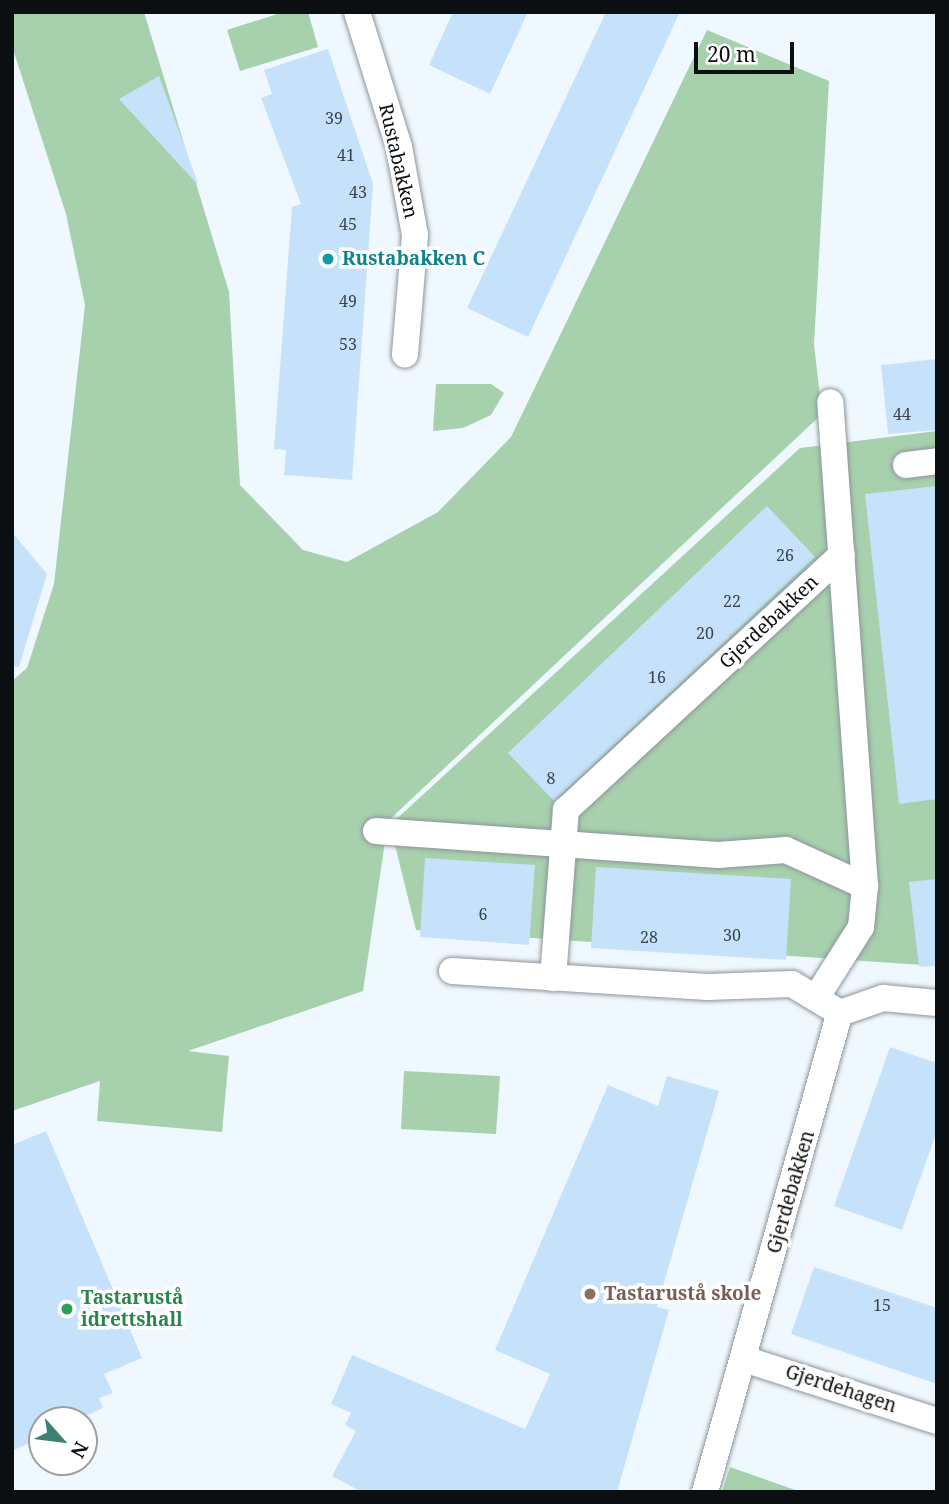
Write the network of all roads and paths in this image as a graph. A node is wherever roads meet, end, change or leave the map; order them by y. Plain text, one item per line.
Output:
1 (357, 12) edge
2 (405, 355) dead end
3 (830, 402) dead end
4 (937, 461) edge
5 (906, 465) dead end
6 (842, 554) junction
7 (376, 831) dead end
8 (564, 844) junction
9 (865, 886) junction
10 (452, 971) dead end
11 (553, 978) junction
12 (816, 998) junction
13 (937, 1003) edge
14 (840, 1013) junction
15 (744, 1359) junction
16 (937, 1421) edge
17 (705, 1492) edge

1 - 2 street, Rustabakken
3 - 6 street, Gjerdebakken
4 - 5 street
6 - 8 street, Gjerdebakken
6 - 9 street, Gjerdebakken
7 - 8 street
8 - 9 street
8 - 11 street, Gjerdebakken
9 - 12 street, Gjerdebakken
10 - 11 street
11 - 12 street
12 - 14 street
13 - 14 street
14 - 15 street, Gjerdebakken
15 - 16 street, Gjerdehagen
15 - 17 street, Gjerdebakken

